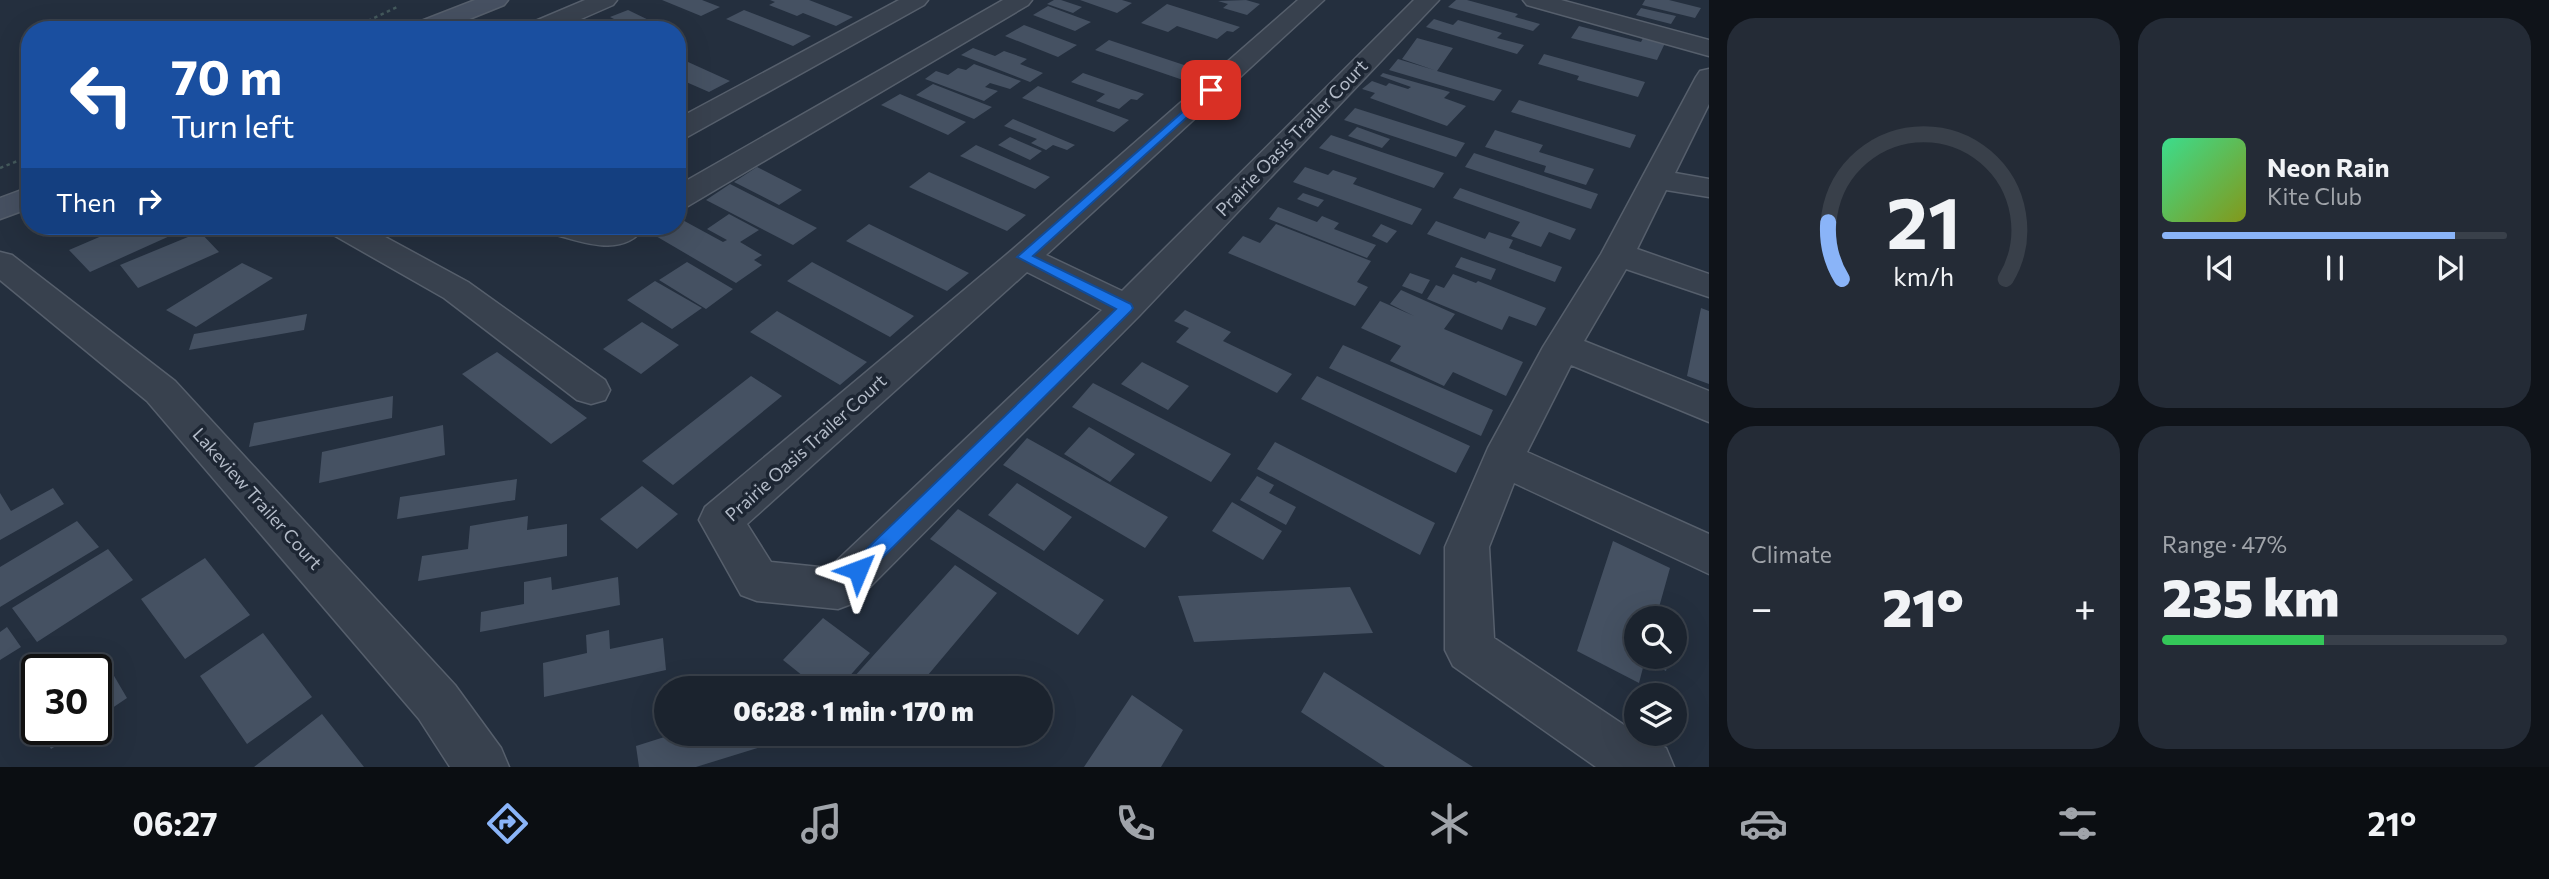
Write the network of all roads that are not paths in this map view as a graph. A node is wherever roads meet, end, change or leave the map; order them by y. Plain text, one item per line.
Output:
1 (496, 0) edge
2 (605, 0) edge
3 (916, 0) edge
4 (1020, 0) edge
5 (1312, 0) edge
6 (1427, 0) edge
7 (1535, 0) edge
8 (443, 21) edge
9 (556, 21) edge
10 (1709, 48) edge
11 (1709, 77) edge
12 (716, 110) junction
13 (686, 126) edge
14 (780, 140) junction
15 (1657, 179) junction
16 (1709, 188) edge
17 (686, 194) edge
18 (21, 200) edge
19 (0, 210) edge
20 (357, 235) edge
21 (598, 235) edge
22 (615, 235) edge
23 (1618, 254) junction
24 (1024, 257) junction
25 (0, 263) edge
26 (1709, 286) edge
27 (1126, 308) junction
28 (1562, 347) junction
29 (592, 390) dead end
30 (1709, 407) edge
31 (1503, 459) junction
32 (1709, 555) edge
33 (482, 767) edge
34 (1647, 767) edge

1 - 8 street
2 - 9 street
3 - 12 street
4 - 14 street
5 - 24 street, Prairie Oasis Trailer Court
6 - 27 street, Prairie Oasis Trailer Court
7 - 10 street
11 - 15 street
12 - 13 street
12 - 14 street
14 - 17 street
15 - 16 street
15 - 23 street
18 - 19 street
20 - 29 street
21 - 22 street
23 - 26 street
23 - 28 street
24 - 27 street
24 - 27 street, Prairie Oasis Trailer Court
25 - 33 street, Lakeview Trailer Court
28 - 30 street
28 - 31 street
31 - 32 street
31 - 34 street

